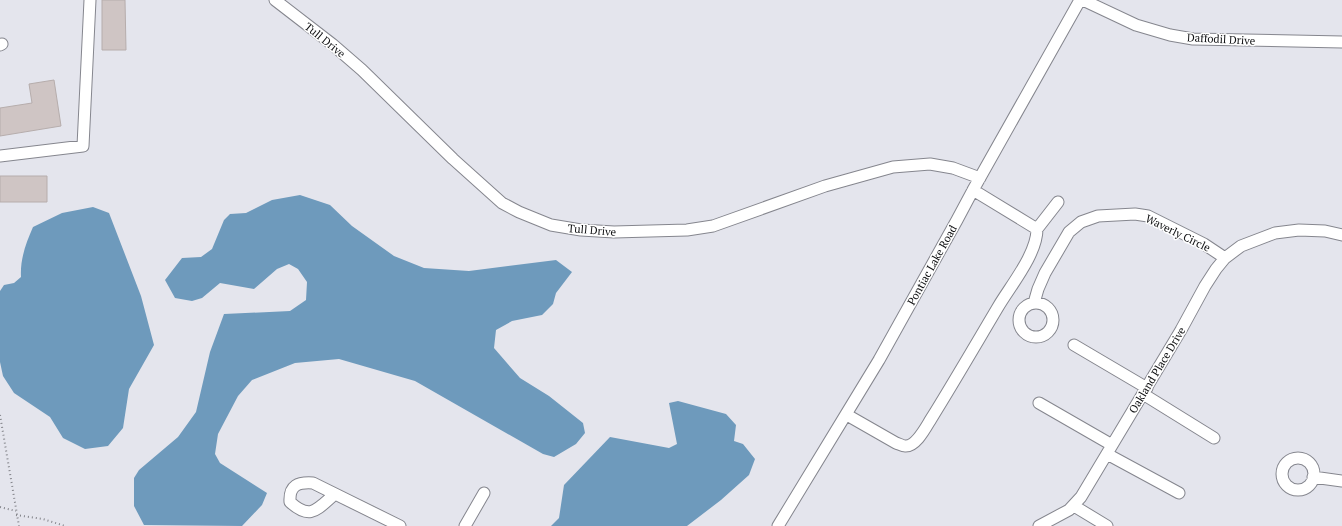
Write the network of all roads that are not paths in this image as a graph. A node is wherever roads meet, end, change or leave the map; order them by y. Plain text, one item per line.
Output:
1 (90, 0) edge
2 (275, 0) edge
3 (1082, 0) edge
4 (1342, 42) edge
5 (0, 156) edge
6 (980, 178) junction
7 (972, 190) junction
8 (1058, 202) dead end
9 (1037, 229) junction
10 (1342, 235) edge
11 (1225, 258) junction
12 (1034, 303) dead end
13 (1074, 345) dead end
14 (1146, 391) junction
15 (1039, 403) dead end
16 (847, 415) junction
17 (1214, 438) dead end
18 (1110, 449) junction
19 (1313, 477) dead end
20 (1342, 481) edge
21 (484, 493) dead end
22 (335, 494) dead end
23 (1179, 494) dead end
24 (1074, 506) junction
25 (400, 526) edge
26 (465, 526) edge
27 (778, 526) edge
28 (1039, 526) edge
29 (1107, 526) edge

1 - 5 street
2 - 6 street, Tull Drive
3 - 4 street, Daffodil Drive
3 - 6 street, Pontiac Lake Road
6 - 7 street, Pontiac Lake Road
7 - 9 street
7 - 16 street, Pontiac Lake Road
8 - 9 street
9 - 16 street
10 - 11 street, Oakland Place Drive
11 - 12 street, Waverly Circle
11 - 14 street, Oakland Place Drive
13 - 14 street
14 - 17 street
14 - 18 street, Oakland Place Drive
15 - 18 street
16 - 27 street, Pontiac Lake Road
18 - 23 street
18 - 24 street, Oakland Place Drive
19 - 20 street
21 - 26 street
22 - 25 street
24 - 28 street, Oakland Place Drive
24 - 29 street

